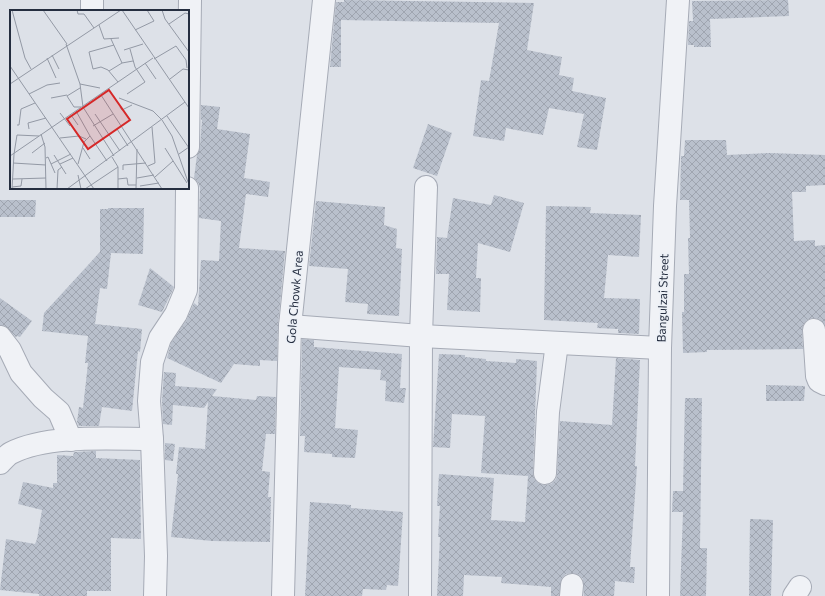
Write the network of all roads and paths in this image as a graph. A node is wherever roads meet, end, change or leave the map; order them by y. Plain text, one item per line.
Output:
1 (190, 0) edge
2 (324, 0) edge
3 (678, 0) edge
4 (189, 74) edge
5 (426, 187) dead end
6 (187, 189) edge
7 (290, 326) junction
8 (814, 330) dead end
9 (421, 336) junction
10 (0, 337) edge
11 (557, 343) junction
12 (660, 348) junction
13 (825, 384) edge
14 (152, 439) junction
15 (71, 440) junction
16 (0, 463) edge
17 (545, 473) dead end
18 (155, 596) edge
19 (283, 596) edge
20 (420, 596) edge
21 (658, 596) edge

1 - 4 street
2 - 7 street, Gola Chowk Area
3 - 12 street, Bangulzai Street
5 - 9 street
6 - 14 street
7 - 9 street
7 - 19 street, Gola Chowk Area
8 - 13 street
9 - 11 street
9 - 20 street
10 - 15 street
11 - 12 street
11 - 17 street
12 - 21 street, Bangulzai Street
14 - 15 street
14 - 18 street
15 - 16 street

